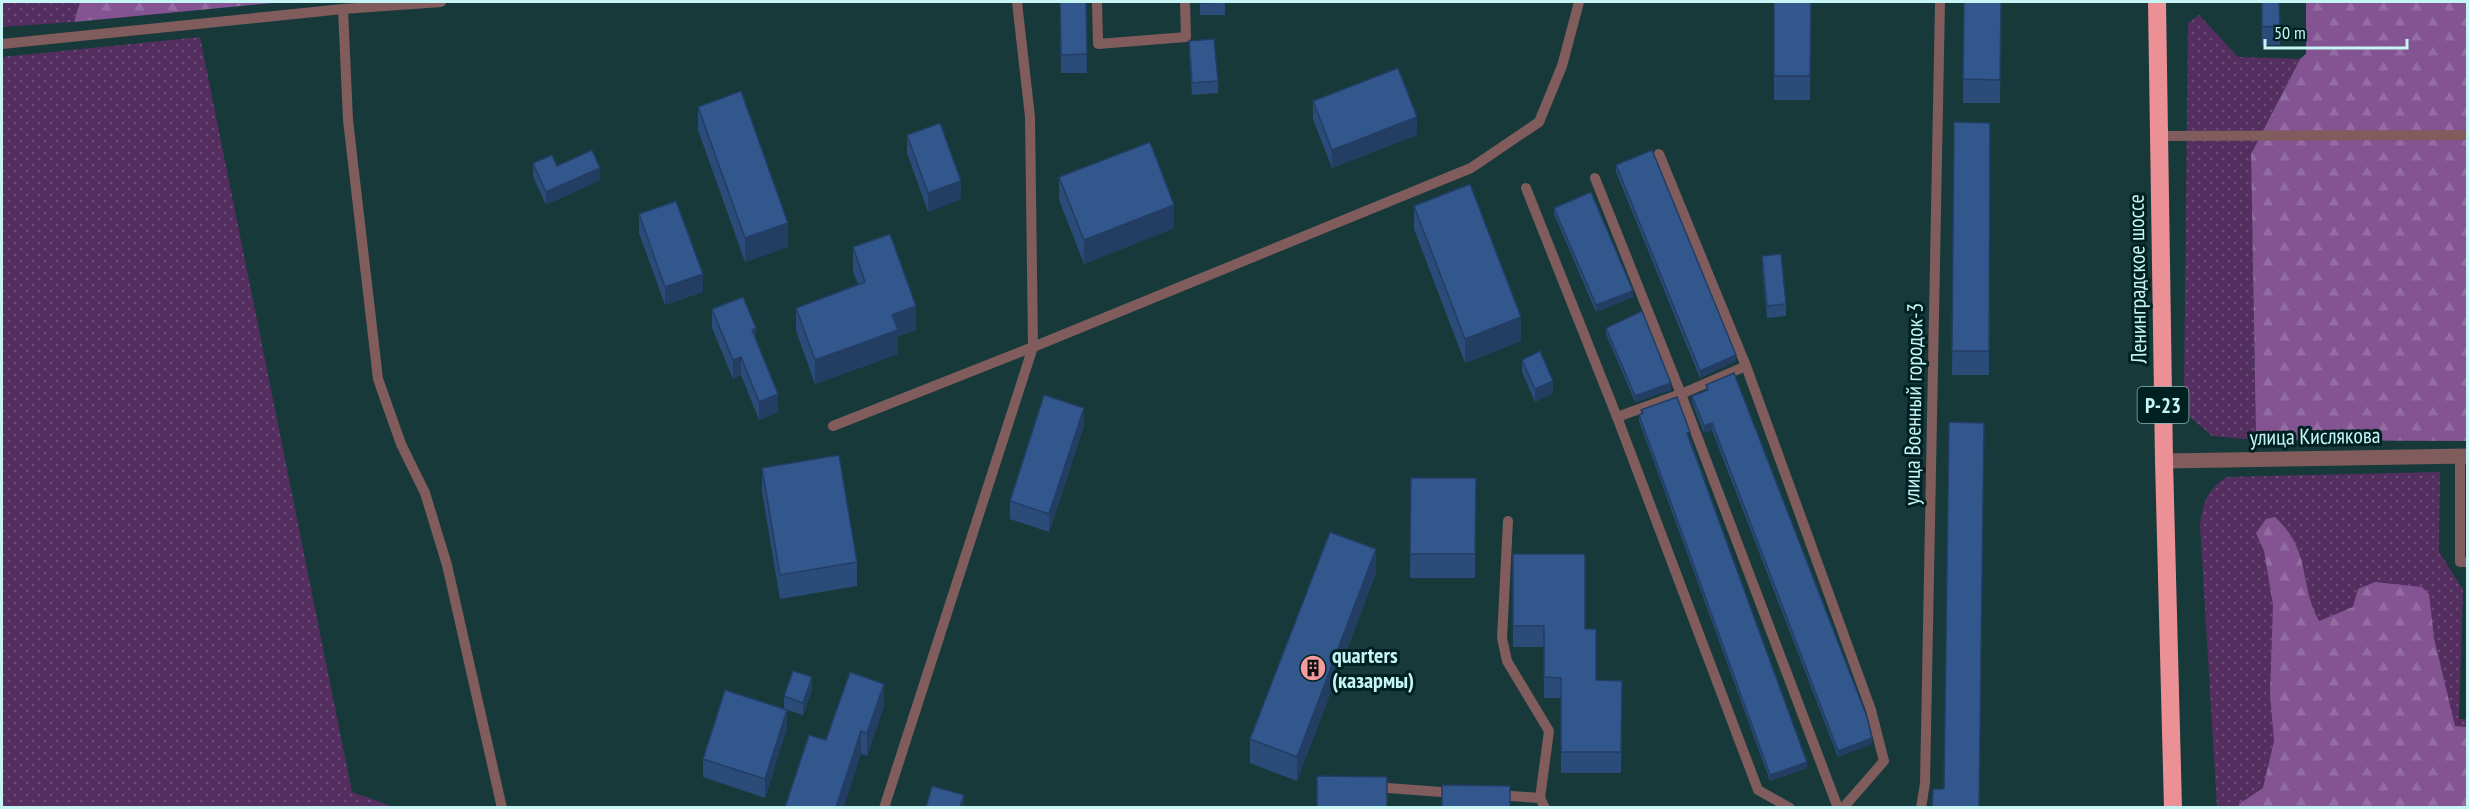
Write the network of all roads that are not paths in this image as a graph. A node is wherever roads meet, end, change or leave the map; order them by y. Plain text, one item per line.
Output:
1 (441, 2) edge
2 (1017, 2) edge
3 (1097, 2) edge
4 (1185, 2) edge
5 (1579, 2) edge
6 (1940, 2) edge
7 (2157, 2) edge
8 (343, 9) junction
9 (2, 44) edge
10 (2468, 135) edge
11 (2159, 136) junction
12 (1659, 154) dead end
13 (1595, 178) dead end
14 (1526, 188) dead end
15 (1034, 347) junction
16 (1746, 366) junction
17 (1681, 394) junction
18 (1617, 417) junction
19 (833, 426) dead end
20 (2464, 456) edge
21 (2164, 461) junction
22 (1509, 521) dead end
23 (2468, 562) edge
24 (1366, 787) edge
25 (1543, 803) edge
26 (502, 807) edge
27 (884, 807) edge
28 (1790, 807) edge
29 (1838, 807) edge
30 (1843, 807) edge
31 (1921, 807) edge
32 (2173, 807) edge

1 - 8 lane
2 - 15 lane
3 - 4 lane
5 - 15 lane
6 - 31 lane, улица Военный городок-3
7 - 11 highway, Ленинградское шоссе / Р-23
8 - 9 lane
8 - 26 lane
10 - 11 lane
11 - 21 highway, Ленинградское шоссе / Р-23
12 - 16 lane
13 - 17 lane
14 - 18 lane
15 - 19 lane
15 - 27 lane
16 - 17 lane
16 - 30 lane
17 - 18 lane
17 - 29 lane
18 - 28 lane
20 - 21 street, улица Кислякова
20 - 23 lane
21 - 32 highway, Ленинградское шоссе / Р-23
22 - 25 lane
24 - 25 lane

